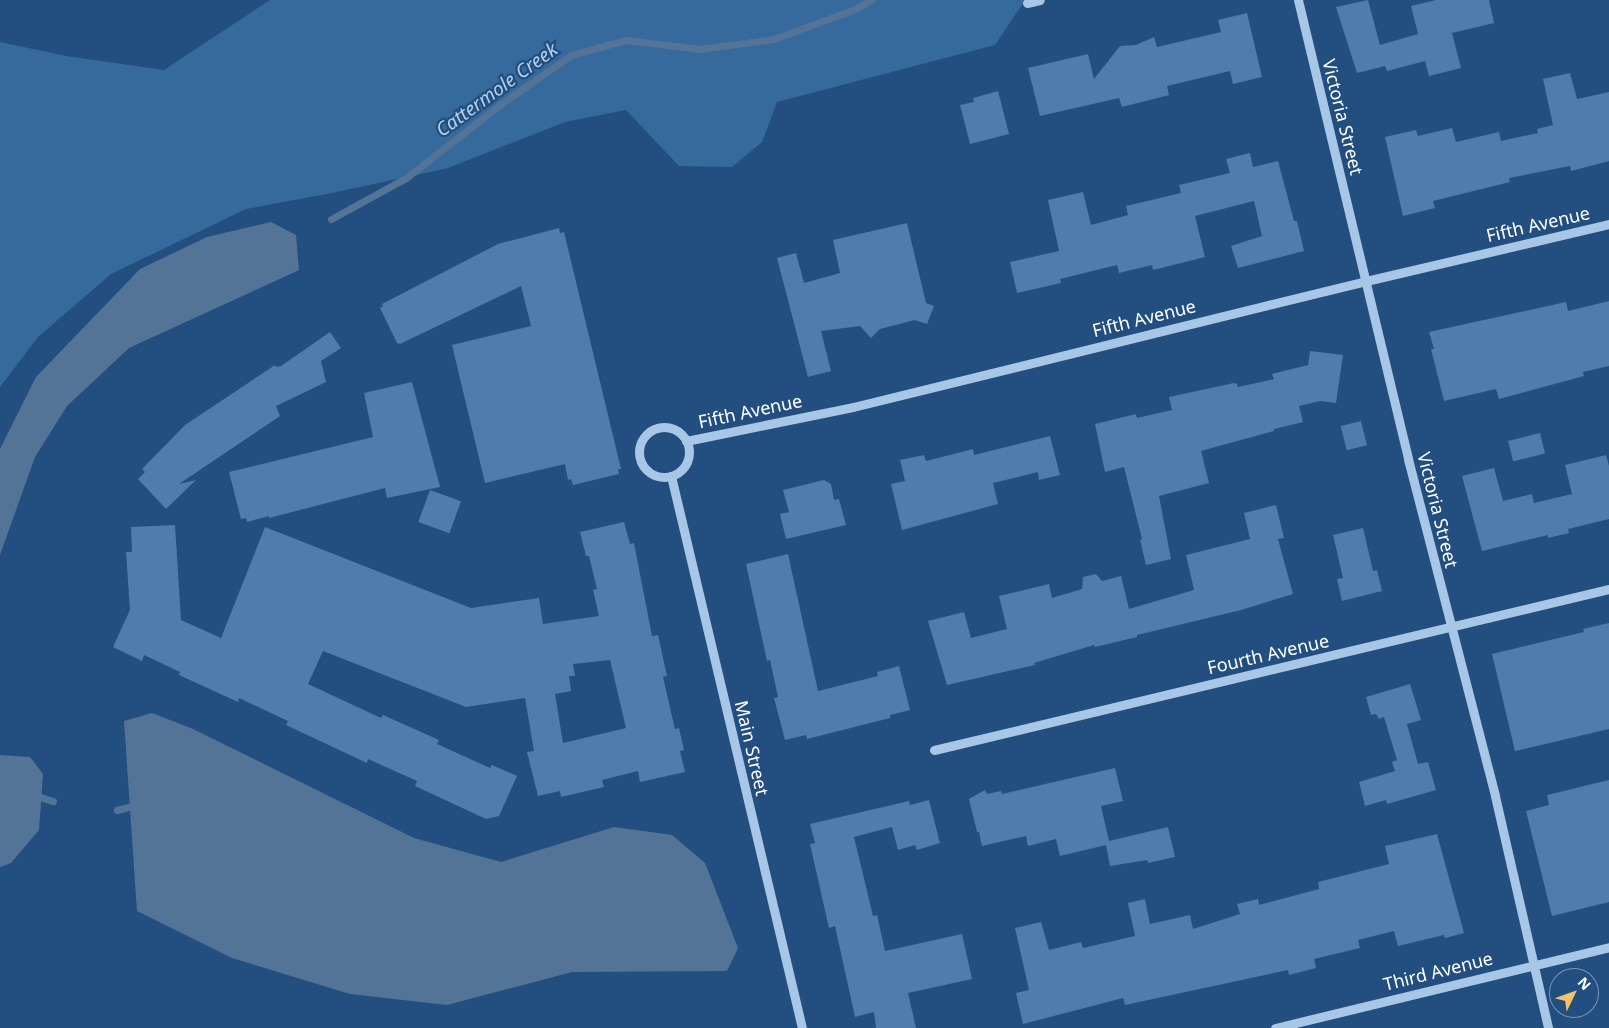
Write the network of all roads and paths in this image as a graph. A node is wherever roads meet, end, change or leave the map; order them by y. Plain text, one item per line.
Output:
1 (1040, 0) edge
2 (1298, 0) edge
3 (1027, 3) dead end
4 (1609, 224) edge
5 (1366, 281) junction
6 (686, 441) junction
7 (671, 476) junction
8 (1609, 589) edge
9 (1451, 627) junction
10 (934, 750) dead end
11 (1609, 947) edge
12 (1533, 965) junction
13 (802, 1028) edge
14 (1275, 1028) edge
15 (1548, 1028) edge

1 - 3 street
2 - 5 street, Victoria Street
4 - 5 street, Fifth Avenue
5 - 6 street, Fifth Avenue
5 - 9 street, Victoria Street
6 - 7 street
6 - 7 street
7 - 13 street, Main Street
8 - 9 street, Fourth Avenue
9 - 10 street, Fourth Avenue
9 - 12 street, Victoria Street
11 - 12 street, Third Avenue
12 - 14 street, Third Avenue
12 - 15 street, Victoria Street

